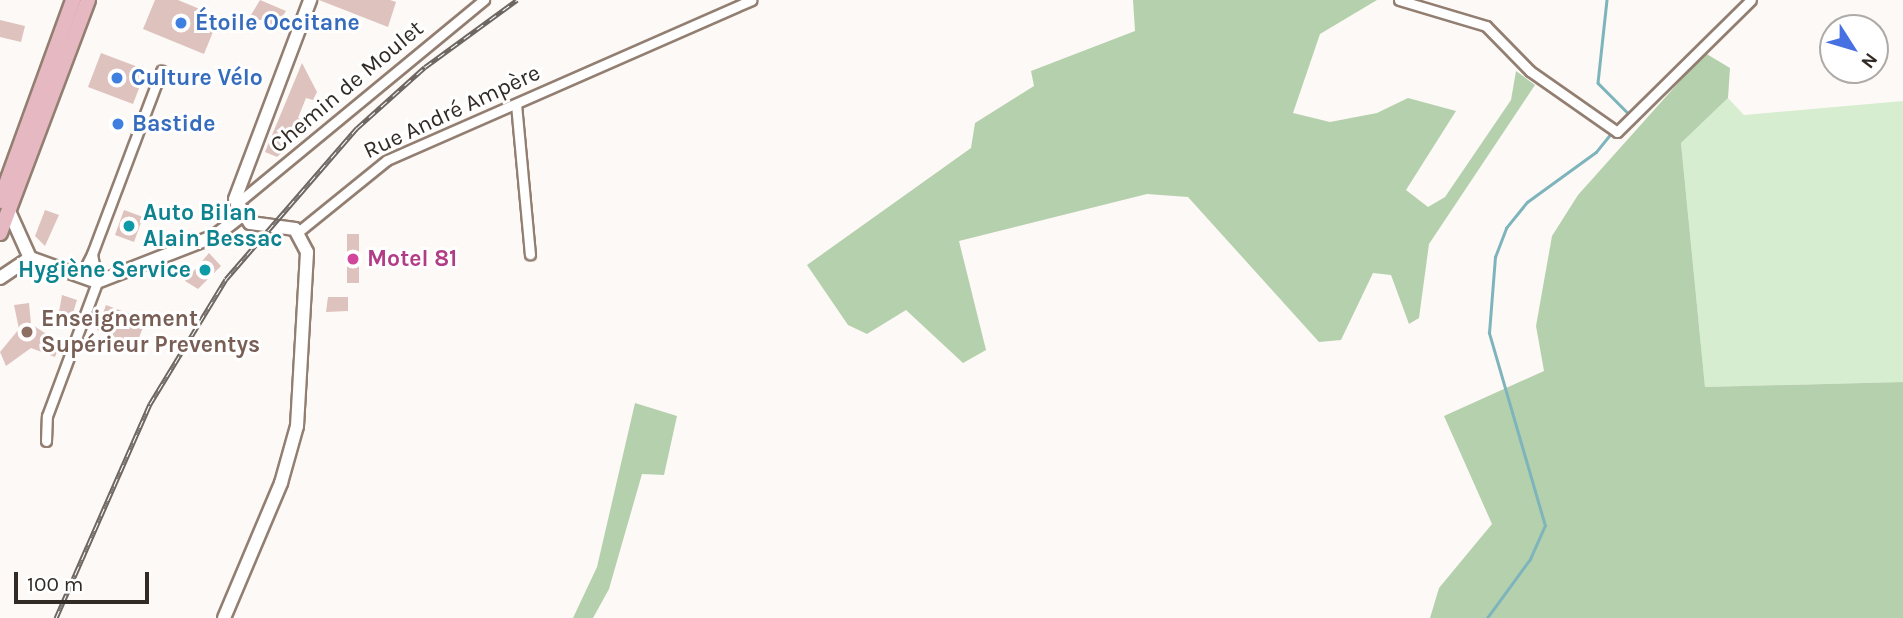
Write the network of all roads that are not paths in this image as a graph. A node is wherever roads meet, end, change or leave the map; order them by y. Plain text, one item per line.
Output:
1 (73, 0) edge
2 (88, 0) edge
3 (310, 0) edge
4 (484, 0) edge
5 (751, 0) edge
6 (1399, 0) edge
7 (1751, 0) edge
8 (162, 71) dead end
9 (516, 104) junction
10 (4, 205) edge
11 (238, 210) junction
12 (298, 232) junction
13 (0, 233) edge
14 (92, 254) junction
15 (530, 254) dead end
16 (30, 258) junction
17 (81, 276) junction
18 (0, 278) edge
19 (97, 282) junction
20 (46, 440) dead end
21 (224, 618) edge

1 - 10 main road
2 - 10 main road
3 - 11 main road
4 - 11 street, Chemin de Moulet
5 - 9 street, Rue André Ampère
6 - 7 street
8 - 14 street
9 - 12 street, Rue André Ampère
9 - 15 street
10 - 13 main road
10 - 16 main road
11 - 12 main road
11 - 19 main road
12 - 21 main road
14 - 17 street
14 - 19 street
16 - 17 main road
16 - 18 main road
17 - 19 main road
19 - 20 street

